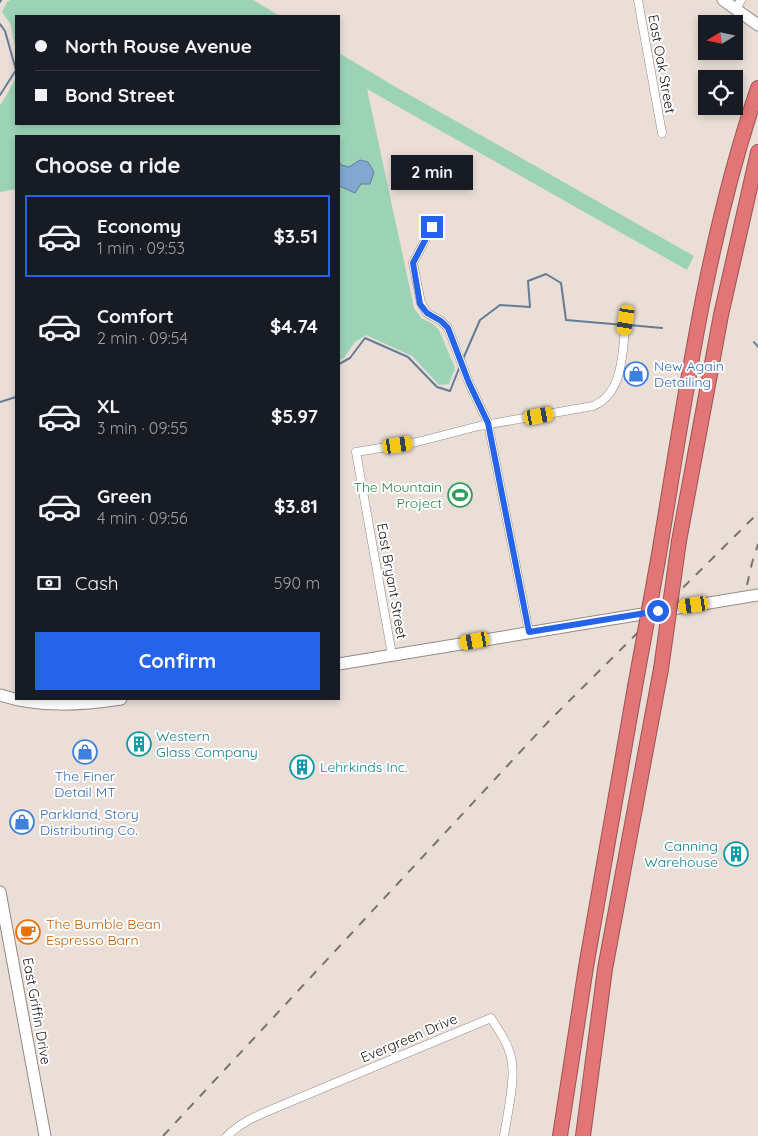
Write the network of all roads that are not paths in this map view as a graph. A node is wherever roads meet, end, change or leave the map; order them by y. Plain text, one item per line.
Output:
1 (638, 0) edge
2 (723, 0) edge
3 (738, 5) edge
4 (758, 25) edge
5 (758, 88) edge
6 (662, 133) dead end
7 (758, 152) edge
8 (432, 227) dead end
9 (626, 320) dead end
10 (488, 424) junction
11 (758, 595) edge
12 (529, 632) junction
13 (392, 655) junction
14 (340, 664) edge
15 (0, 695) edge
16 (15, 700) edge
17 (15, 700) edge
18 (111, 700) edge
19 (0, 892) edge
20 (45, 1136) edge
21 (227, 1136) edge
22 (504, 1136) edge
23 (560, 1136) edge
24 (583, 1136) edge

1 - 6 street, East Oak Street
2 - 3 main road
3 - 4 main road
5 - 23 highway, bridge
7 - 24 highway, bridge
8 - 10 street
9 - 10 street
10 - 12 street
10 - 13 street, East Bryant Street
11 - 12 main road
12 - 13 main road
13 - 14 main road
15 - 16 main road
17 - 18 main road
19 - 20 main road, East Griffin Drive
21 - 22 street, Evergreen Drive

